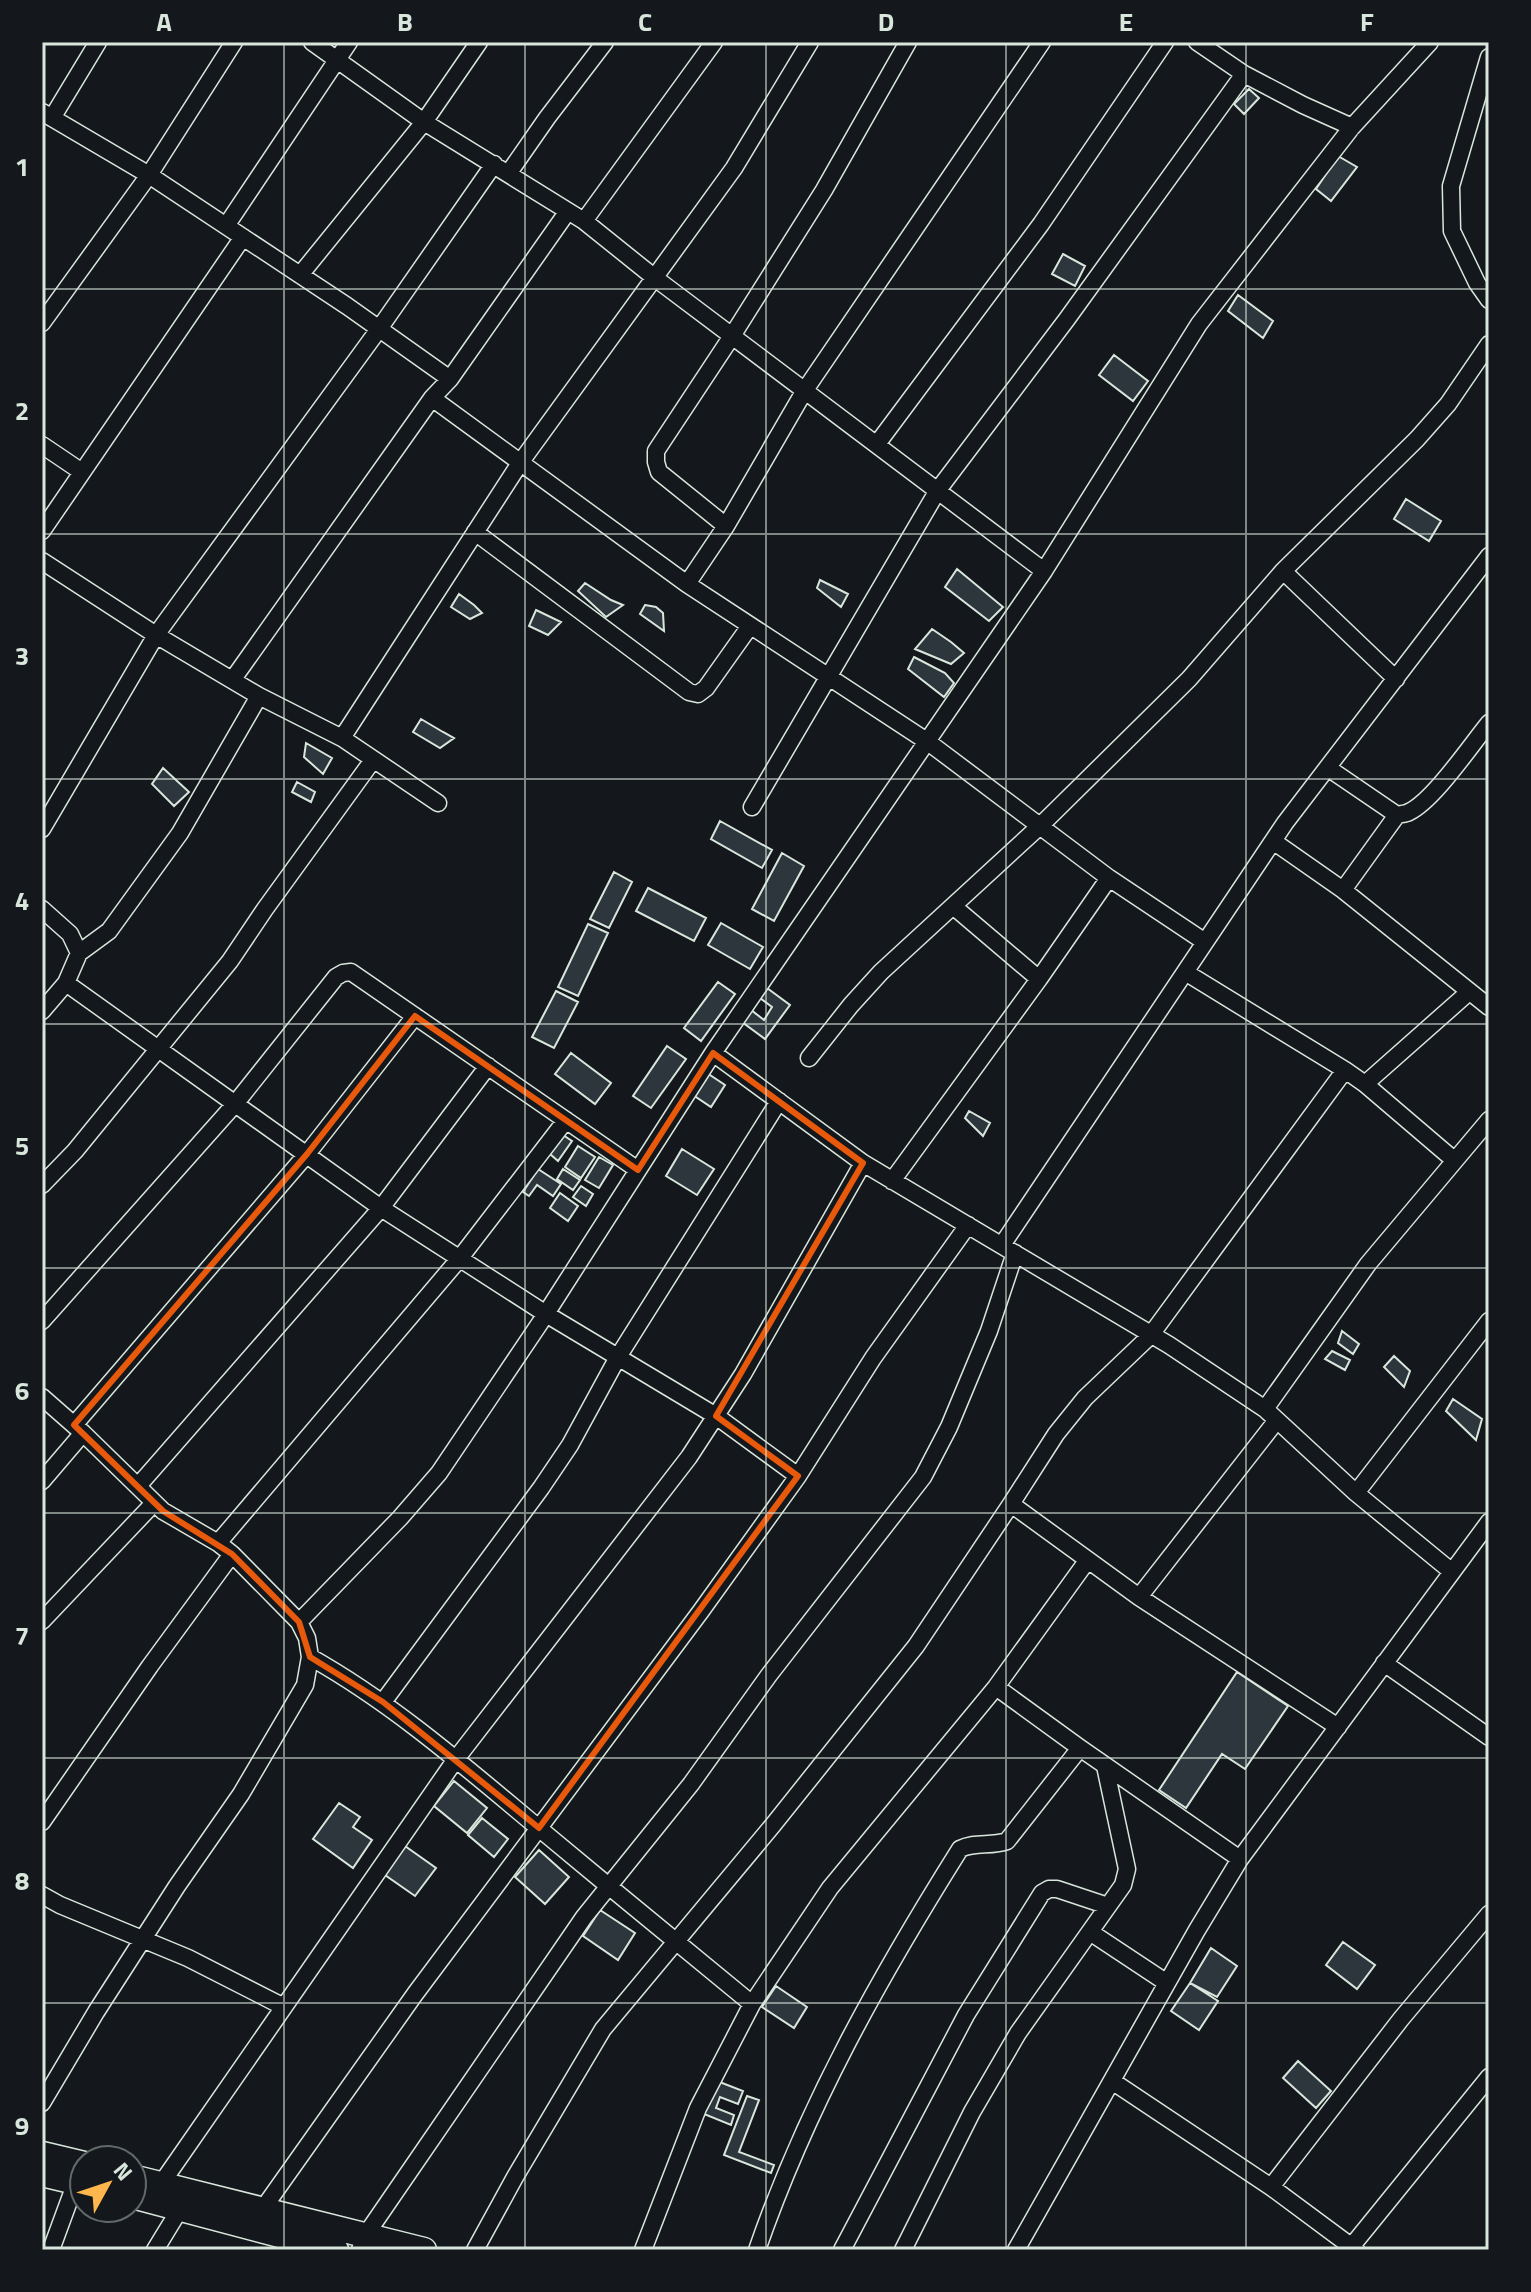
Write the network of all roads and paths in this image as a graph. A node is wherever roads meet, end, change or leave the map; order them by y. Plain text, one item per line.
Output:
1 (98, 42) edge
2 (234, 42) edge
3 (312, 42) edge
4 (349, 42) edge
5 (479, 42) edge
6 (605, 42) edge
7 (714, 42) edge
8 (810, 42) edge
9 (908, 42) edge
10 (1042, 42) edge
11 (1165, 42) edge
12 (1197, 42) edge
13 (1430, 42) edge
14 (1489, 57) edge
15 (337, 59) junction
16 (1244, 74) junction
17 (47, 115) edge
18 (424, 122) junction
19 (1352, 127) junction
20 (501, 169) junction
21 (149, 175) junction
22 (568, 211) junction
23 (584, 221) junction
24 (226, 226) junction
25 (243, 237) junction
26 (300, 275) junction
27 (655, 278) junction
28 (1489, 300) edge
29 (42, 323) edge
30 (379, 329) junction
31 (732, 336) junction
32 (1489, 344) edge
33 (450, 379) junction
34 (805, 390) junction
35 (432, 398) junction
36 (877, 444) junction
37 (42, 445) edge
38 (520, 463) junction
39 (82, 472) junction
40 (938, 490) junction
41 (726, 526) junction
42 (42, 531) edge
43 (475, 532) junction
44 (1489, 556) edge
45 (42, 561) edge
46 (1044, 571) junction
47 (1283, 571) junction
48 (687, 584) junction
49 (750, 626) junction
50 (156, 635) junction
51 (828, 675) junction
52 (233, 679) junction
53 (1396, 679) junction
54 (259, 696) junction
55 (1489, 723) edge
56 (342, 738) junction
57 (928, 742) junction
58 (373, 760) junction
59 (1328, 768) junction
60 (438, 803) dead end
61 (752, 807) dead end
62 (1397, 815) junction
63 (1041, 825) junction
64 (42, 829) edge
65 (1273, 841) junction
66 (1109, 878) junction
67 (1343, 890) junction
68 (953, 906) junction
69 (42, 909) edge
70 (1205, 942) junction
71 (79, 953) junction
72 (1185, 972) junction
73 (1039, 979) junction
74 (66, 983) junction
75 (1469, 992) junction
76 (1489, 1007) edge
77 (42, 1011) edge
78 (415, 1016) junction
79 (157, 1047) junction
80 (713, 1053) junction
81 (809, 1058) dead end
82 (488, 1066) junction
83 (1345, 1070) junction
84 (1365, 1084) junction
85 (779, 1101) junction
86 (235, 1104) junction
87 (566, 1120) junction
88 (1489, 1120) edge
89 (307, 1154) junction
90 (1454, 1160) junction
91 (863, 1163) junction
92 (638, 1170) junction
93 (892, 1181) junction
94 (42, 1185) edge
95 (381, 1208) junction
96 (968, 1225) junction
97 (1009, 1249) junction
98 (460, 1258) junction
99 (546, 1314) junction
100 (42, 1321) edge
101 (1489, 1321) edge
102 (1150, 1336) junction
103 (618, 1357) junction
104 (42, 1397) edge
105 (1271, 1415) junction
106 (716, 1416) junction
107 (78, 1429) junction
108 (798, 1476) junction
109 (42, 1481) edge
110 (138, 1486) junction
111 (1356, 1493) junction
112 (154, 1503) junction
113 (1011, 1504) junction
114 (1489, 1522) edge
115 (218, 1543) junction
116 (232, 1554) junction
117 (1087, 1561) junction
118 (1451, 1571) junction
119 (1139, 1597) junction
120 (42, 1621) edge
121 (299, 1622) junction
122 (310, 1657) junction
123 (1384, 1663) junction
124 (996, 1687) junction
125 (383, 1702) junction
126 (1338, 1727) junction
127 (1489, 1737) edge
128 (1080, 1748) junction
129 (456, 1759) junction
130 (1105, 1766) junction
131 (42, 1822) edge
132 (539, 1828) junction
133 (1240, 1859) junction
134 (608, 1886) junction
135 (42, 1895) edge
136 (1108, 1906) junction
137 (1489, 1914) edge
138 (1090, 1932) junction
139 (143, 1940) junction
140 (675, 1941) junction
141 (1167, 1983) junction
142 (752, 2004) junction
143 (284, 2007) junction
144 (1489, 2077) edge
145 (1112, 2081) junction
146 (42, 2103) edge
147 (42, 2154) edge
148 (68, 2169) edge
149 (42, 2174) edge
150 (68, 2176) edge
151 (148, 2181) edge
152 (161, 2184) junction
153 (1271, 2187) junction
154 (148, 2200) edge
155 (68, 2209) edge
156 (180, 2209) junction
157 (262, 2210) junction
158 (279, 2243) edge
159 (363, 2243) edge
160 (1353, 2248) edge
161 (51, 2250) edge
162 (155, 2250) edge
163 (336, 2250) edge
164 (424, 2250) edge
165 (475, 2250) edge
166 (643, 2250) edge
167 (757, 2250) edge
168 (842, 2250) edge
169 (903, 2250) edge
170 (1016, 2250) edge

1 - 17 street
2 - 21 street
3 - 15 street
4 - 15 street
5 - 18 street
6 - 20 street
7 - 23 street
8 - 27 street
9 - 31 street
10 - 34 street
11 - 36 street
12 - 16 street
13 - 19 street
14 - 28 street
15 - 18 street
15 - 24 street
16 - 19 street
16 - 40 street
17 - 21 street
18 - 20 street
18 - 26 street
19 - 46 street
20 - 22 street
20 - 30 street
21 - 24 street
21 - 29 street
22 - 23 street
22 - 33 street
23 - 27 street
24 - 25 street
25 - 26 street
25 - 39 street
26 - 30 street
27 - 31 street
27 - 38 street
30 - 33 street
30 - 50 street
31 - 34 street
31 - 41 street
32 - 47 street
33 - 35 street
34 - 36 street
34 - 41 street
35 - 38 street
35 - 52 street
36 - 40 street
37 - 39 street
38 - 43 street
38 - 48 street
39 - 42 street
40 - 46 street
40 - 51 street
41 - 48 street
43 - 49 street
43 - 56 street
44 - 53 street
45 - 50 street
46 - 57 street
47 - 53 street
47 - 63 street
48 - 49 street
49 - 51 street
50 - 52 street
50 - 64 street
51 - 57 street
51 - 61 street
52 - 54 street
53 - 59 street
54 - 56 street
54 - 71 street
55 - 62 street
56 - 58 street
57 - 63 street
57 - 80 street
58 - 60 street
58 - 79 street
59 - 62 street
59 - 65 street
62 - 67 street
63 - 66 street
63 - 68 street
65 - 67 street
65 - 70 street
66 - 70 street
66 - 73 street
67 - 75 street
68 - 73 street
68 - 81 street
69 - 71 street
70 - 72 street
71 - 74 street
72 - 83 street
72 - 97 street
73 - 93 street
74 - 77 street
74 - 79 street
75 - 76 street
75 - 84 street
78 - 82 street
78 - 86 street
78 - 89 street
79 - 86 street
79 - 94 street
80 - 85 street
80 - 92 street
82 - 87 street
82 - 95 street
83 - 84 street
83 - 102 street
84 - 90 street
85 - 91 street
85 - 103 street
86 - 89 street
86 - 100 street
87 - 92 street
87 - 98 street
88 - 90 street
89 - 95 street
89 - 107 street
90 - 105 street
91 - 93 street
91 - 106 street
92 - 99 street
93 - 96 street
95 - 98 street
95 - 110 street
96 - 97 street
96 - 108 street
97 - 102 street
97 - 134 street
98 - 99 street
98 - 115 street
99 - 103 street
99 - 121 street
101 - 111 street
102 - 105 street
102 - 113 street
103 - 106 street
103 - 125 street
104 - 107 street
105 - 111 street
105 - 119 street
106 - 108 street
106 - 129 street
107 - 109 street
107 - 110 street
108 - 132 street
110 - 112 street
111 - 118 street
112 - 115 street
112 - 120 street
113 - 117 street
113 - 140 street
114 - 118 street
115 - 116 street
116 - 121 street
116 - 131 street
117 - 119 street
117 - 124 street
118 - 123 street
119 - 126 street
121 - 122 street
122 - 125 street
122 - 139 street
123 - 126 street
123 - 127 street
124 - 128 street
124 - 142 street
125 - 129 street
126 - 133 street
128 - 130 street
128 - 167 street
129 - 132 street
129 - 143 street
130 - 133 street
130 - 136 street
132 - 134 street
132 - 157 street
133 - 141 street
134 - 140 street
134 - 159 street
135 - 139 street
136 - 138 street
136 - 168 street
137 - 153 street
138 - 141 street
138 - 169 street
139 - 143 street
139 - 146 street
140 - 142 street
140 - 165 street
141 - 145 street
142 - 166 street
143 - 152 street
144 - 160 street
145 - 153 street
145 - 170 street
147 - 148 main road
149 - 150 main road
151 - 152 main road
152 - 157 main road
153 - 160 street
154 - 156 main road
155 - 161 street
156 - 158 main road
156 - 162 street
157 - 159 main road
158 - 163 main road
159 - 164 main road

